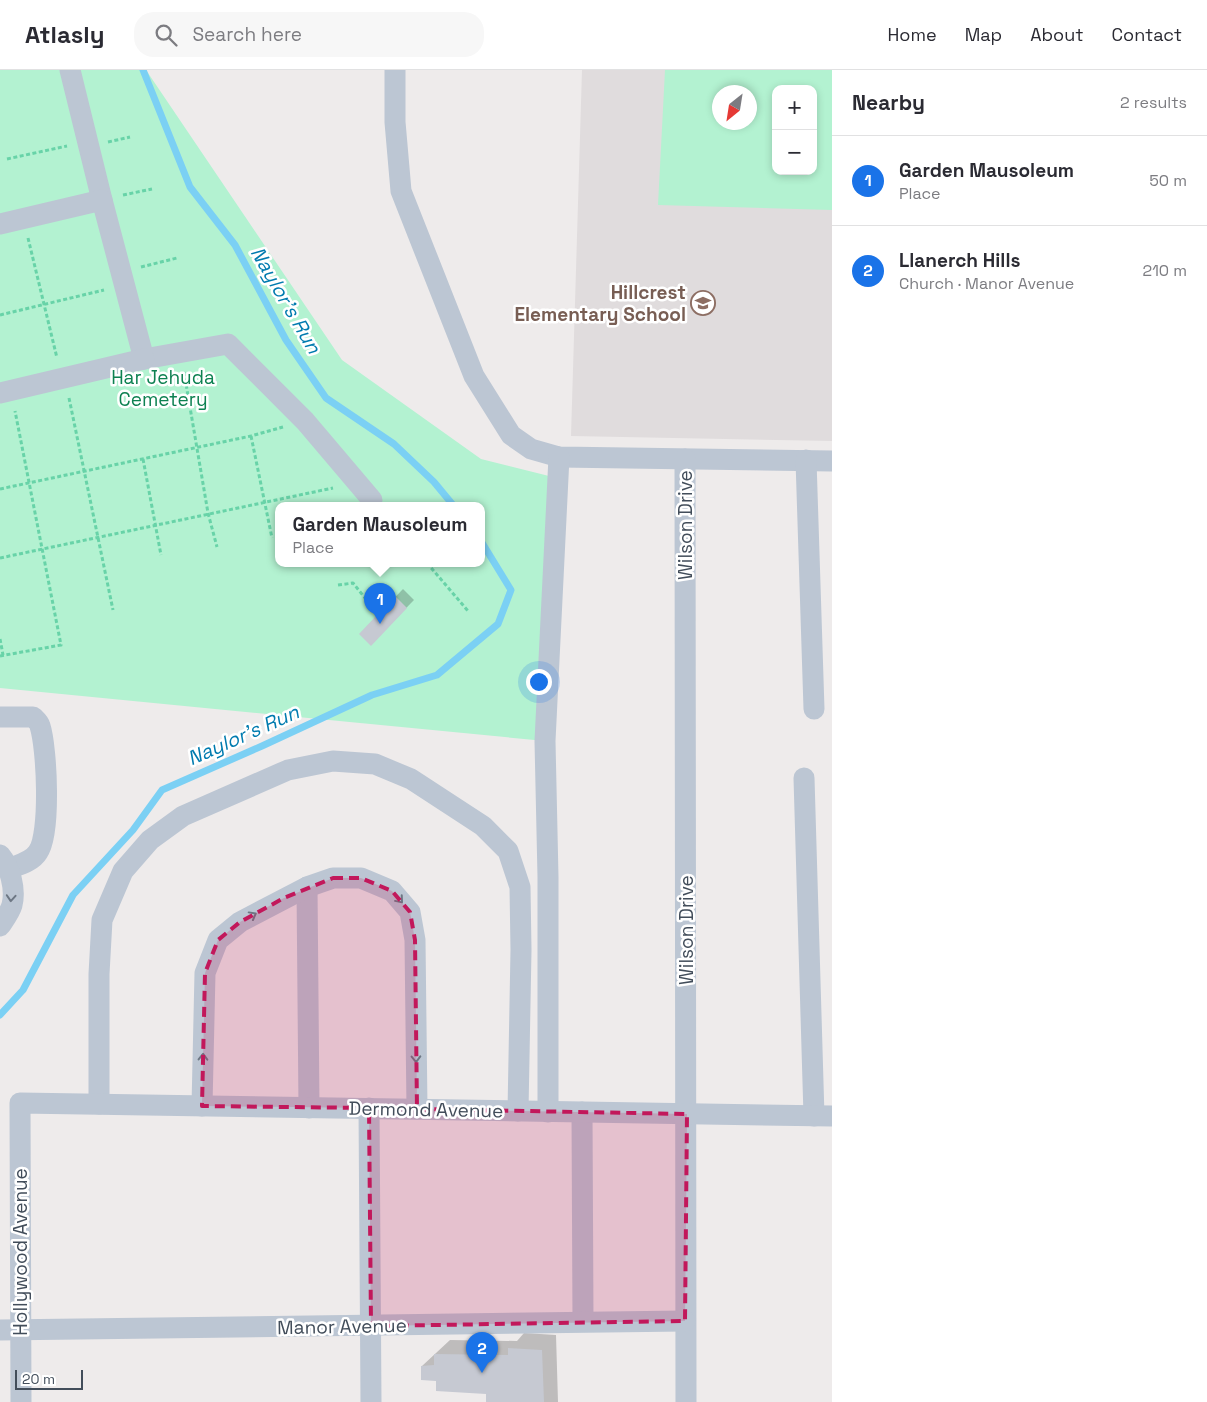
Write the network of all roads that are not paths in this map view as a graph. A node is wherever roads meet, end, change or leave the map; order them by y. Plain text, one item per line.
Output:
1 (70, 70) edge
2 (395, 70) edge
3 (102, 200) junction
4 (0, 224) edge
5 (144, 359) junction
6 (6, 392) edge
7 (559, 457) junction
8 (685, 459) junction
9 (806, 460) junction
10 (832, 461) edge
11 (372, 500) dead end
12 (814, 709) dead end
13 (0, 717) edge
14 (804, 778) dead end
15 (4, 862) edge
16 (307, 887) junction
17 (0, 926) edge
18 (20, 1103) joint
19 (99, 1104) junction
20 (202, 1106) junction
21 (309, 1108) junction
22 (369, 1108) junction
23 (417, 1109) junction
24 (518, 1111) junction
25 (548, 1112) junction
26 (582, 1112) junction
27 (687, 1114) junction
28 (823, 1116) edge
29 (583, 1321) junction
30 (685, 1321) junction
31 (371, 1326) junction
32 (10, 1330) edge
33 (21, 1402) edge
34 (371, 1402) edge
35 (686, 1402) edge

1 - 3 street
2 - 7 street
3 - 4 street
3 - 5 street
5 - 6 street
5 - 11 street
7 - 8 street
7 - 25 street
8 - 9 street
8 - 27 street, Wilson Drive
9 - 10 street
9 - 12 street
13 - 15 street
14 - 28 street
15 -> 17 street
20 -> 16 street
16 - 21 street
16 -> 23 street
18 - 19 street, Dermond Avenue
18 - 32 street, Hollywood Avenue
19 - 20 street, Dermond Avenue
19 - 24 street
20 - 21 street, Dermond Avenue
21 - 22 street, Dermond Avenue
22 - 23 street, Dermond Avenue
22 - 31 street
23 - 24 street, Dermond Avenue
24 - 25 street, Dermond Avenue
25 - 26 street, Dermond Avenue
26 - 27 street, Dermond Avenue
26 - 29 street
27 - 28 street, Dermond Avenue
27 - 30 street, Wilson Drive
29 - 30 street, Manor Avenue
29 - 31 street, Manor Avenue
30 - 35 street, Wilson Drive
31 - 32 street, Manor Avenue
31 - 34 street
32 - 33 street, Hollywood Avenue

